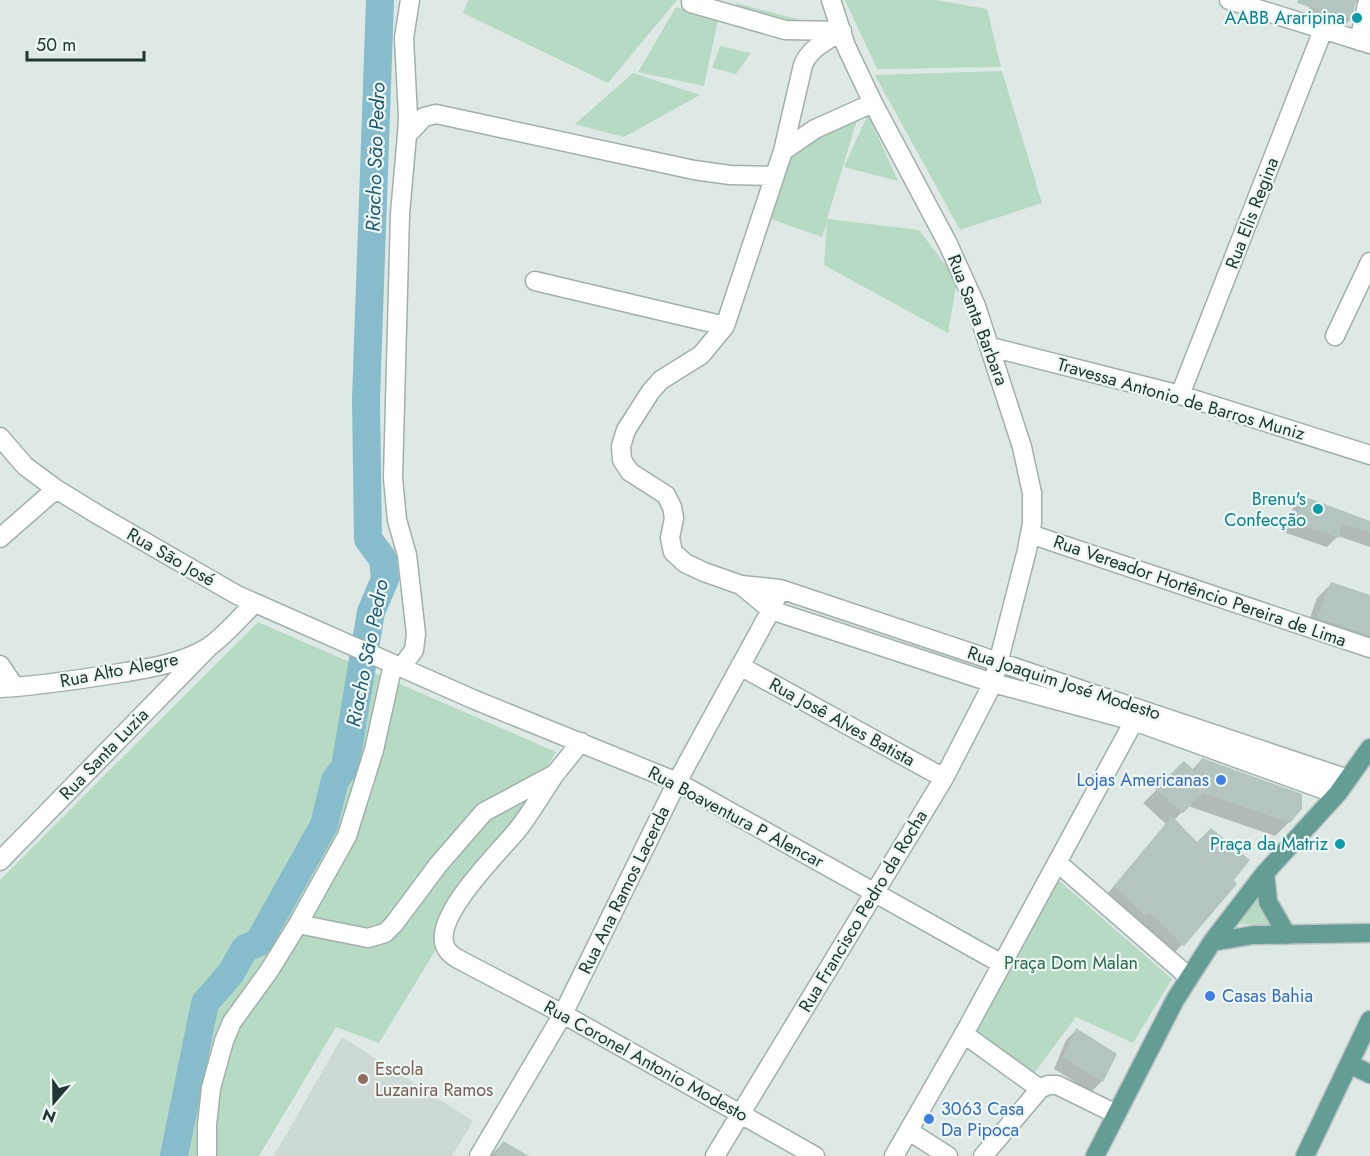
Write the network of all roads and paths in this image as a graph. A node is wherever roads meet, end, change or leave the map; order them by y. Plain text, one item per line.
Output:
1 (410, 0) edge
2 (831, 0) edge
3 (1229, 0) edge
4 (1368, 0) edge
5 (691, 3) dead end
6 (1323, 30) junction
7 (842, 31) junction
8 (1364, 42) edge
9 (873, 104) junction
10 (406, 135) junction
11 (783, 151) junction
12 (774, 176) junction
13 (1370, 262) edge
14 (535, 281) dead end
15 (725, 326) junction
16 (1335, 336) dead end
17 (991, 347) junction
18 (1180, 395) junction
19 (0, 437) edge
20 (1370, 455) edge
21 (56, 489) junction
22 (1030, 534) junction
23 (0, 538) edge
24 (741, 585) junction
25 (780, 589) junction
26 (254, 604) junction
27 (771, 610) junction
28 (850, 612) junction
29 (842, 633) junction
30 (208, 648) junction
31 (1370, 648) edge
32 (360, 650) joint
33 (1000, 661) junction
34 (391, 663) junction
35 (0, 665) edge
36 (740, 666) junction
37 (993, 683) junction
38 (7, 688) edge
39 (1137, 714) junction
40 (581, 742) junction
41 (1370, 748) edge
42 (555, 774) junction
43 (944, 778) junction
44 (1348, 779) junction
45 (677, 782) junction
46 (1336, 794) junction
47 (0, 859) edge
48 (1058, 863) junction
49 (1265, 873) junction
50 (875, 893) junction
51 (298, 924) junction
52 (1370, 933) edge
53 (1287, 934) junction
54 (1212, 942) junction
55 (1002, 964) junction
56 (1189, 977) junction
57 (563, 1014) junction
58 (1370, 1020) edge
59 (964, 1034) junction
60 (1349, 1064) junction
61 (1370, 1074) edge
62 (1049, 1087) junction
63 (740, 1113) junction
64 (1116, 1114) junction
65 (909, 1131) junction
66 (207, 1156) edge
67 (479, 1156) edge
68 (715, 1156) edge
69 (815, 1156) edge
70 (894, 1156) edge
71 (948, 1156) edge
72 (983, 1156) edge
73 (1095, 1156) edge
74 (1305, 1156) edge

1 - 10 street
2 - 7 street, Rua Santa Barbara
3 - 6 street
4 - 8 street
5 - 7 street
6 - 8 street
6 - 18 street, Rua Elis Regina
7 - 9 street, Rua Santa Barbara
7 - 11 street
9 - 11 street
9 - 17 street, Rua Santa Barbara
10 - 12 street
10 - 34 street
11 - 12 street
12 - 15 street
13 - 16 street
14 - 15 street
15 - 24 street
17 - 18 street, Travessa Antonio de Barros Muniz
17 - 22 street, Rua Santa Barbara
18 - 20 street, Travessa Antonio de Barros Muniz
19 - 21 street, Rua São José
21 - 23 street
21 - 26 street, Rua São José
22 - 31 street, Rua Vereador Hortêncio Pereira de Lima
22 - 33 street, Rua Santa Barbara
24 - 25 street, Rua Joaquim José Modesto
24 - 27 street
25 - 27 street, Rua Ana Ramos Lacerda
25 - 28 street, Rua Joaquim José Modesto
26 - 30 street, Rua Alto Alegre
26 - 32 street, Rua São José
27 - 29 street, Rua Joaquim José Modesto
27 - 36 street, Rua Ana Ramos Lacerda
28 - 29 street
28 - 33 street, Rua Joaquim José Modesto
29 - 37 street, Rua Joaquim José Modesto
30 - 38 street, Rua Alto Alegre
30 - 47 street, Rua Santa Luzia
32 - 34 street, Rua Boaventura P Alencar
33 - 37 street, Rua Francisco Pedro da Rocha
33 - 39 street, Rua Joaquim José Modesto
34 - 40 street, Rua Boaventura P Alencar
34 - 51 street
35 - 38 street
36 - 43 street, Rua Josê Alves Batista
36 - 45 street, Rua Ana Ramos Lacerda
37 - 39 street, Rua Joaquim José Modesto
37 - 43 street, Rua Francisco Pedro da Rocha
39 - 44 street, Rua Joaquim José Modesto
39 - 46 street, Rua Joaquim José Modesto
39 - 48 street
40 - 42 street
40 - 45 street, Rua Boaventura P Alencar
41 - 44 main road
42 - 51 street
42 - 57 street, Rua Coronel Antonio Modesto
43 - 50 street, Rua Francisco Pedro da Rocha
44 - 46 main road
45 - 50 street, Rua Boaventura P Alencar
45 - 57 street, Rua Ana Ramos Lacerda
46 - 49 main road
48 - 55 street
48 - 56 street
49 - 53 main road
49 - 54 main road
50 - 55 street, Rua Boaventura P Alencar
50 - 63 street, Rua Francisco Pedro da Rocha
51 - 66 street
52 - 53 main road
53 - 54 main road
54 - 56 main road
55 - 59 street
56 - 64 main road
57 - 63 street, Rua Coronel Antonio Modesto
57 - 67 street, Rua Ana Ramos Lacerda
58 - 60 main road
59 - 62 street
59 - 65 street
60 - 61 main road
60 - 74 main road
62 - 64 street
62 - 72 street
63 - 68 street, Rua Francisco Pedro da Rocha
63 - 69 street, Rua Coronel Antonio Modesto
64 - 73 main road
65 - 70 street
65 - 71 street

